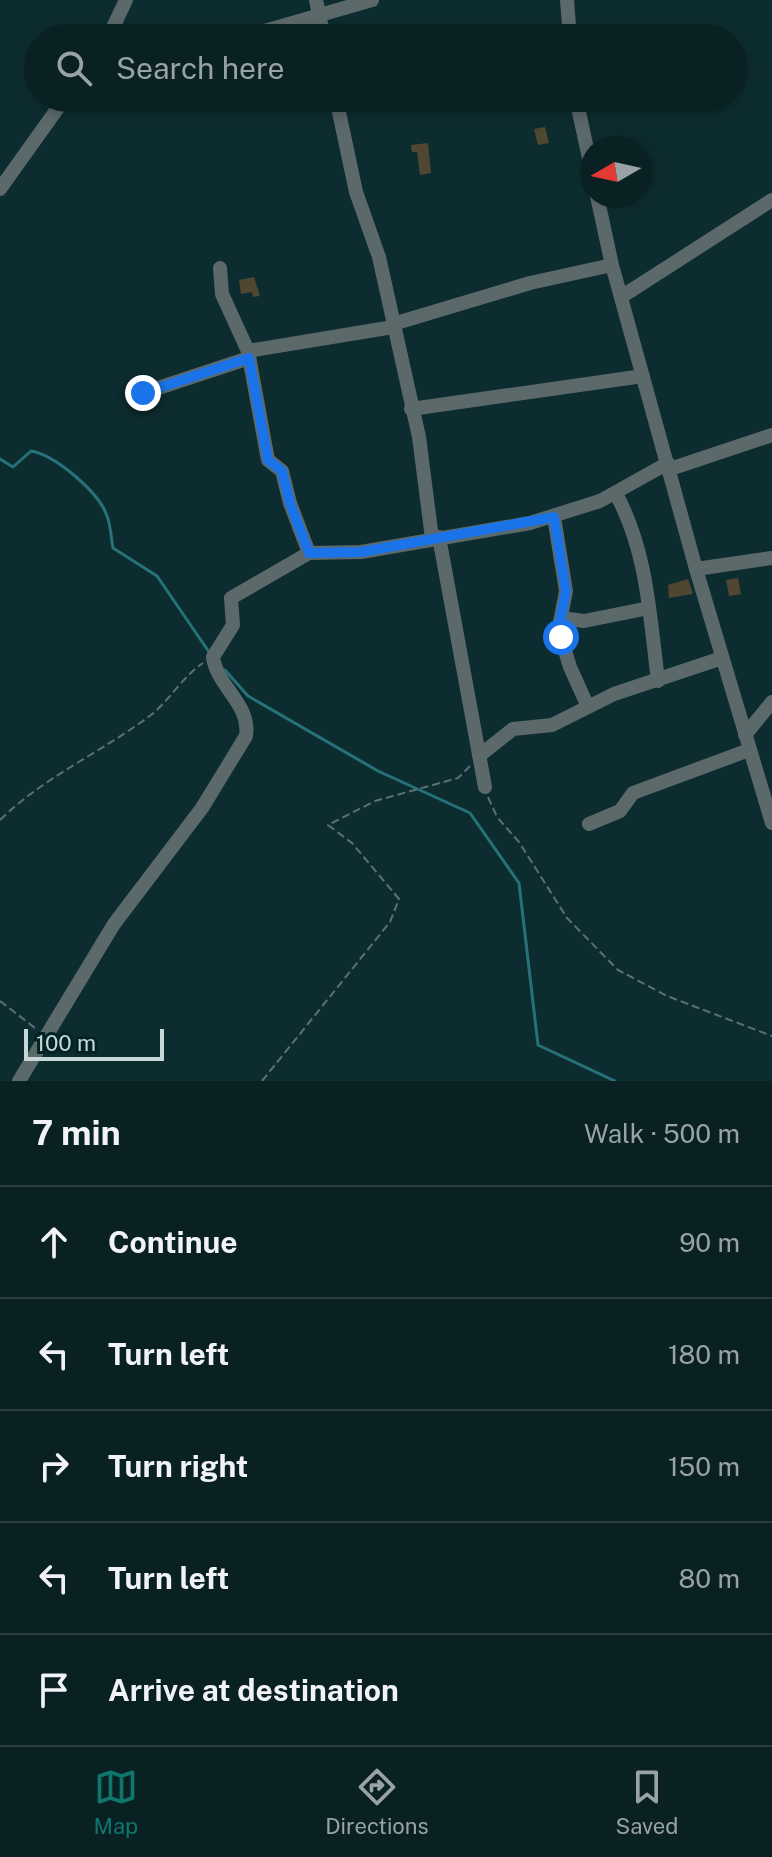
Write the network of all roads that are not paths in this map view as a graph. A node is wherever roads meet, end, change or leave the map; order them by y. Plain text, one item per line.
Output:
1 (126, 0) edge
2 (372, 0) edge
3 (567, 0) edge
4 (317, 7) edge
5 (115, 24) edge
6 (275, 24) edge
7 (569, 24) edge
8 (55, 112) edge
9 (339, 112) edge
10 (579, 112) edge
11 (584, 136) edge
12 (0, 189) edge
13 (772, 200) edge
14 (600, 208) edge
15 (612, 265) junction
16 (220, 268) dead end
17 (621, 297) junction
18 (393, 326) junction
19 (248, 354) junction
20 (643, 376) junction
21 (143, 393) dead end
22 (411, 409) junction
23 (772, 435) edge
24 (669, 466) junction
25 (616, 494) junction
26 (554, 517) junction
27 (436, 538) junction
28 (309, 553) junction
29 (772, 558) edge
30 (696, 569) junction
31 (649, 608) junction
32 (561, 618) junction
33 (722, 658) junction
34 (658, 681) junction
35 (772, 702) edge
36 (588, 707) junction
37 (747, 742) junction
38 (479, 756) junction
39 (485, 787) road end
40 (772, 821) edge
41 (589, 824) dead end
42 (19, 1081) edge

1 - 5 street
2 - 4 street
3 - 7 street
4 - 6 street
8 - 12 street
9 - 18 street
10 - 11 street
13 - 17 street
14 - 15 street
15 - 17 street
15 - 18 street
16 - 19 street
17 - 20 street
18 - 19 street
18 - 22 street
19 - 21 street
19 - 28 street
20 - 22 street
20 - 24 street
22 - 27 street
23 - 24 street
24 - 25 street
24 - 30 street
25 - 26 street
25 - 31 street
26 - 27 street
26 - 32 street
27 - 28 street
27 - 38 street
28 - 42 street
29 - 30 street
30 - 33 street
31 - 32 street
31 - 34 street
32 - 36 street
33 - 34 street
33 - 37 street
34 - 36 street
35 - 37 street
36 - 38 street
37 - 40 street
37 - 41 street
38 - 39 street

